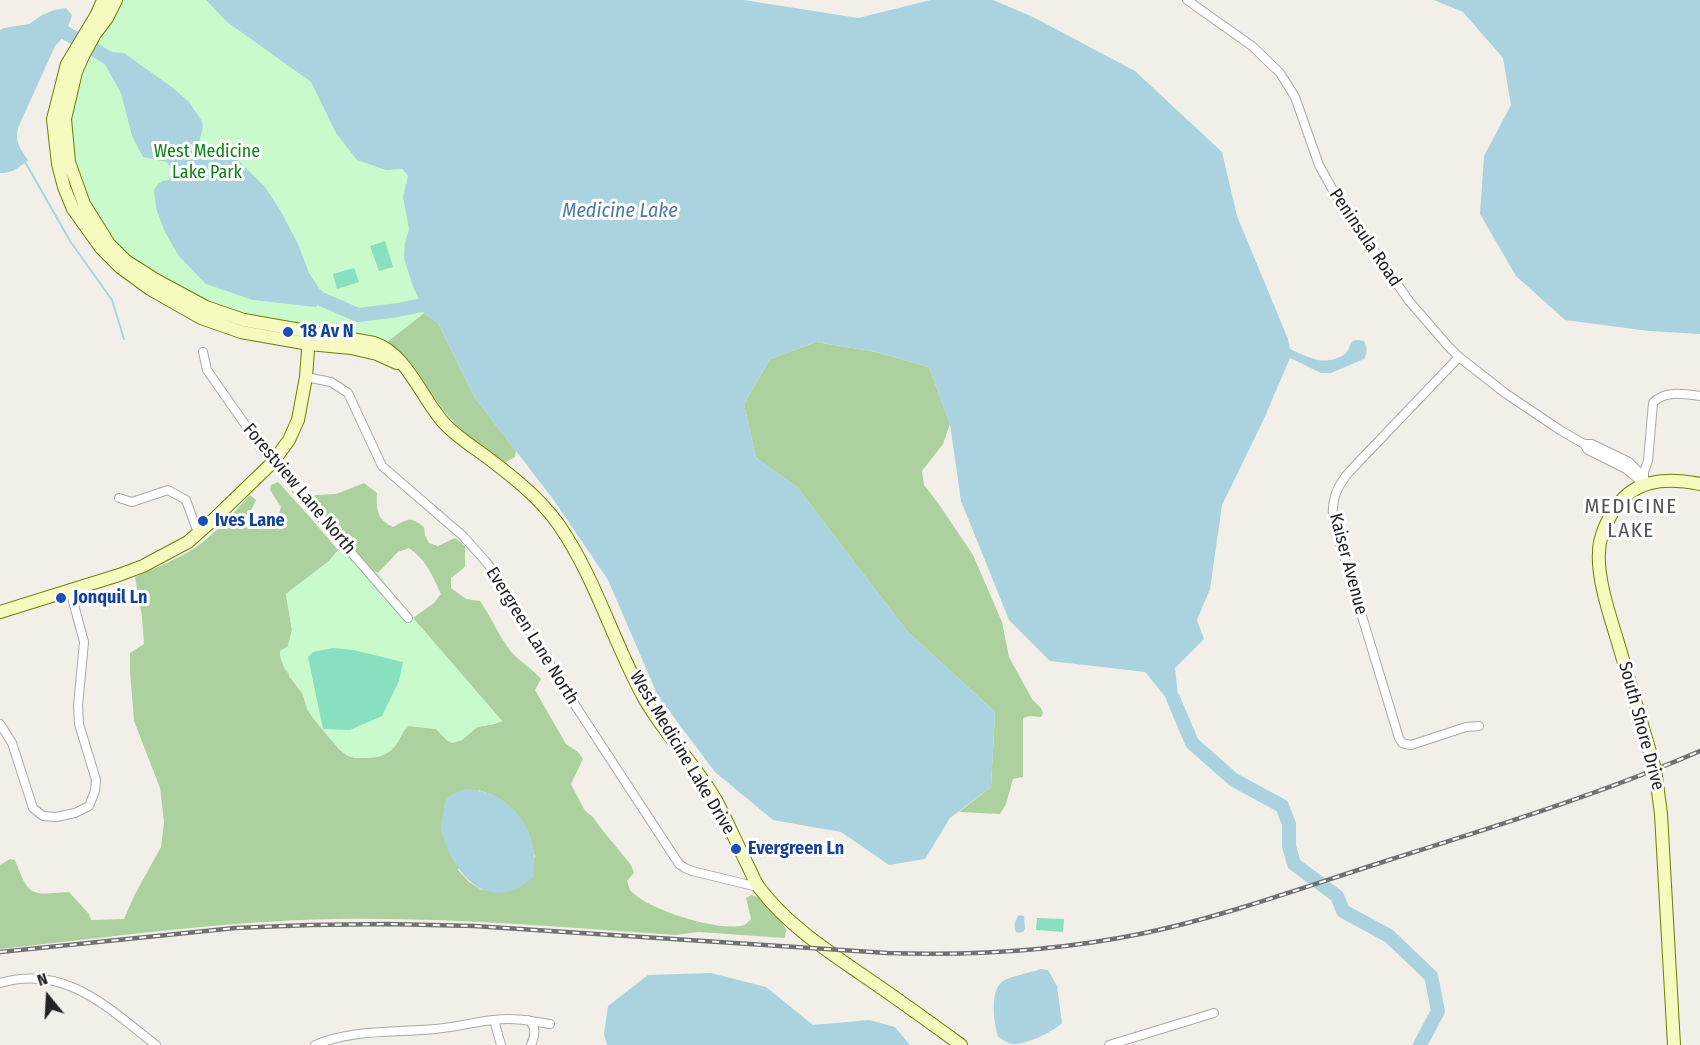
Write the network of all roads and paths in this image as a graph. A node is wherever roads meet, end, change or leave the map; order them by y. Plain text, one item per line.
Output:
1 (103, 0) edge
2 (116, 0) edge
3 (1187, 0) edge
4 (92, 31) junction
5 (309, 338) junction
6 (203, 352) dead end
7 (1460, 357) junction
8 (306, 377) junction
9 (1700, 396) edge
10 (273, 462) junction
11 (1700, 483) edge
12 (1644, 484) junction
13 (119, 498) dead end
14 (198, 533) junction
15 (70, 590) junction
16 (0, 612) edge
17 (408, 618) dead end
18 (0, 724) edge
19 (1479, 726) dead end
20 (758, 887) junction
21 (0, 983) edge
22 (1214, 1013) dead end
23 (494, 1020) junction
24 (527, 1020) junction
25 (550, 1024) dead end
26 (156, 1045) edge
27 (315, 1045) edge
28 (501, 1045) edge
29 (531, 1045) edge
30 (961, 1045) edge
31 (1109, 1045) edge
32 (1674, 1045) edge

1 - 4 street, West Medicine Lake Drive
2 - 4 street, West Medicine Lake Drive
3 - 7 street, Peninsula Road
4 - 5 street, West Medicine Lake Drive
5 - 8 street
5 - 20 street, West Medicine Lake Drive
6 - 10 street, Forestview Lane North
7 - 12 street, Peninsula Road
7 - 19 street, Kaiser Avenue
8 - 10 street
8 - 20 street, Evergreen Lane North
9 - 12 street
10 - 14 street
10 - 17 street, Forestview Lane North
11 - 12 street, South Shore Drive
12 - 32 street, South Shore Drive
13 - 14 street
14 - 15 street
15 - 16 street
15 - 18 street
20 - 30 street, West Medicine Lake Drive
21 - 26 street
22 - 31 street
23 - 24 street
23 - 27 street
23 - 28 street
24 - 25 street
24 - 29 street

